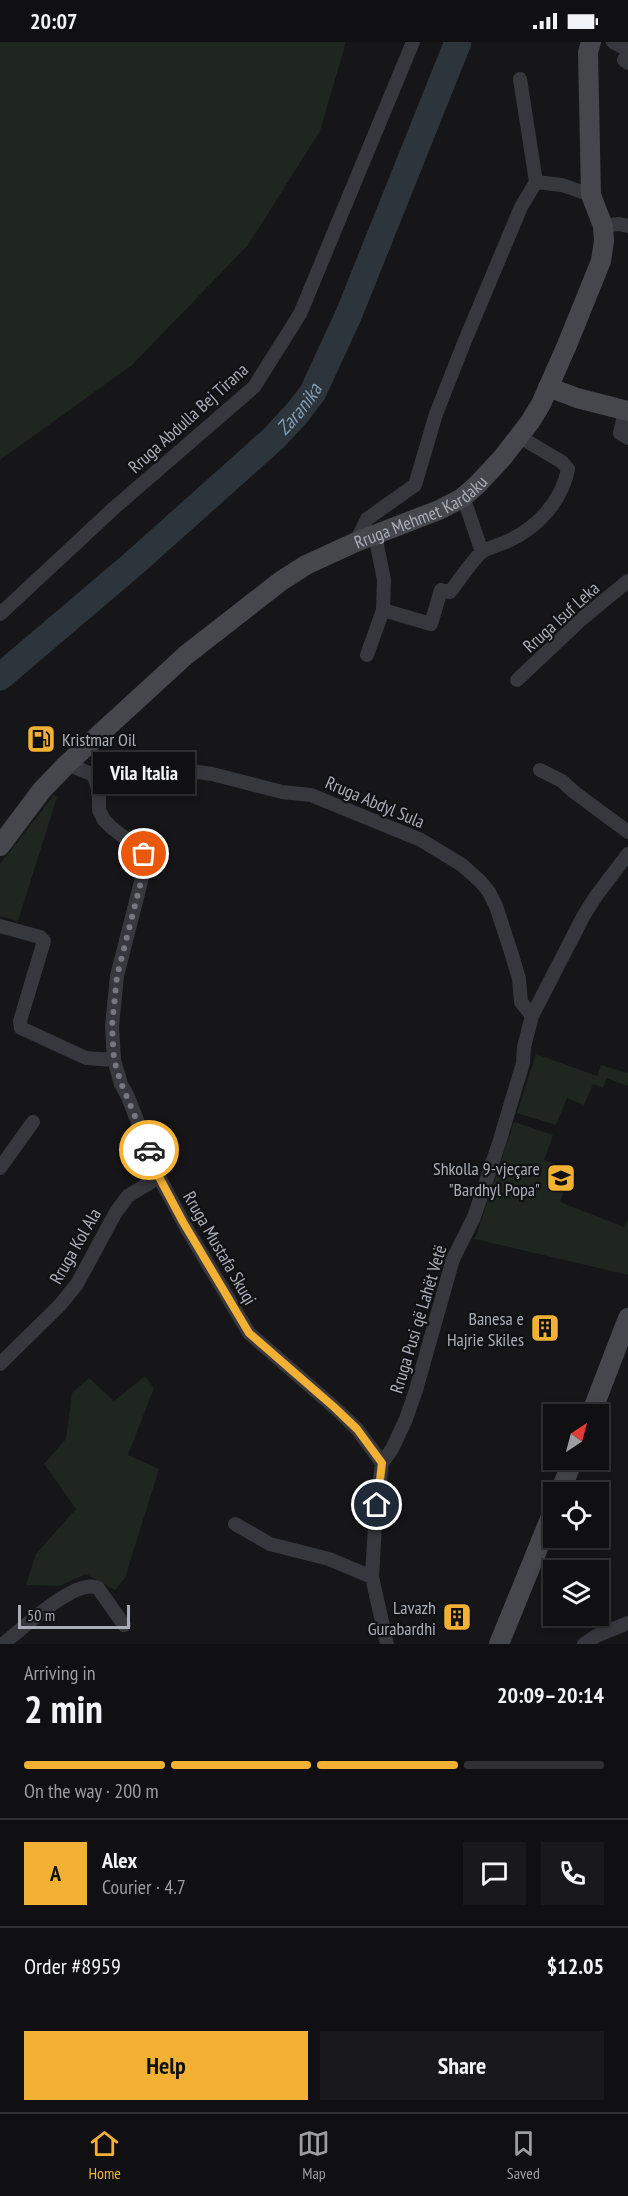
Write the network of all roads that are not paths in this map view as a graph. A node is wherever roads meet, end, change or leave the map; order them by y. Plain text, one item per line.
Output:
1 (413, 42) edge
2 (591, 42) edge
3 (613, 42) edge
4 (628, 51) edge
5 (628, 63) edge
6 (520, 79) dead end
7 (536, 182) junction
8 (591, 195) junction
9 (603, 226) junction
10 (628, 226) edge
11 (548, 387) junction
12 (627, 411) edge
13 (520, 437) junction
14 (628, 438) edge
15 (462, 498) junction
16 (366, 539) junction
17 (482, 552) junction
18 (628, 581) edge
19 (383, 610) junction
20 (0, 614) edge
21 (367, 655) dead end
22 (517, 680) dead end
23 (67, 764) junction
24 (540, 770) dead end
25 (94, 775) junction
26 (628, 832) edge
27 (0, 846) edge
28 (628, 854) edge
29 (0, 926) edge
30 (532, 1016) junction
31 (114, 1060) junction
32 (33, 1122) dead end
33 (0, 1168) edge
34 (159, 1177) junction
35 (628, 1318) edge
36 (0, 1364) edge
37 (595, 1404) edge
38 (382, 1463) junction
39 (235, 1524) dead end
40 (543, 1536) edge
41 (372, 1577) junction
42 (628, 1623) edge
43 (124, 1625) dead end
44 (3, 1644) edge
45 (387, 1644) edge
46 (499, 1644) edge
47 (584, 1644) edge

1 - 20 street, Rruga Abdulla Bej Tirana
2 - 8 main road, Rruga Mehmet Kardaku
3 - 4 street
4 - 5 street
6 - 7 street
7 - 8 street
7 - 16 street
8 - 9 main road, Rruga Mehmet Kardaku
9 - 10 street
9 - 11 main road, Rruga Mehmet Kardaku
11 - 12 main road
11 - 13 main road, Rruga Mehmet Kardaku
12 - 14 street
13 - 15 main road, Rruga Mehmet Kardaku
13 - 17 street
15 - 16 main road, Rruga Mehmet Kardaku
15 - 17 street
16 - 19 street
16 - 23 main road, Rruga Mehmet Kardaku
17 - 19 street
18 - 22 street, Rruga Isuf Leka
19 - 21 street
23 - 25 street, Rruga Abdyl Sula
23 - 27 main road, Rruga Mehmet Kardaku
24 - 26 street
25 - 30 street, Rruga Abdyl Sula
25 - 31 street, Rruga Mustafa Skuqi
28 - 30 street, Rruga Pusi që Lahët Vetë
29 - 31 street
30 - 38 street, Rruga Pusi që Lahët Vetë
31 - 34 street, Rruga Mustafa Skuqi
32 - 33 street
34 - 36 street, Rruga Kol Ala
34 - 38 street, Rruga Mustafa Skuqi
35 - 37 main road
38 - 41 street, Rruga Pusi që Lahët Vetë
39 - 41 street
40 - 46 main road
41 - 45 street, Rruga Pusi që Lahët Vetë
42 - 47 street
43 - 44 street

